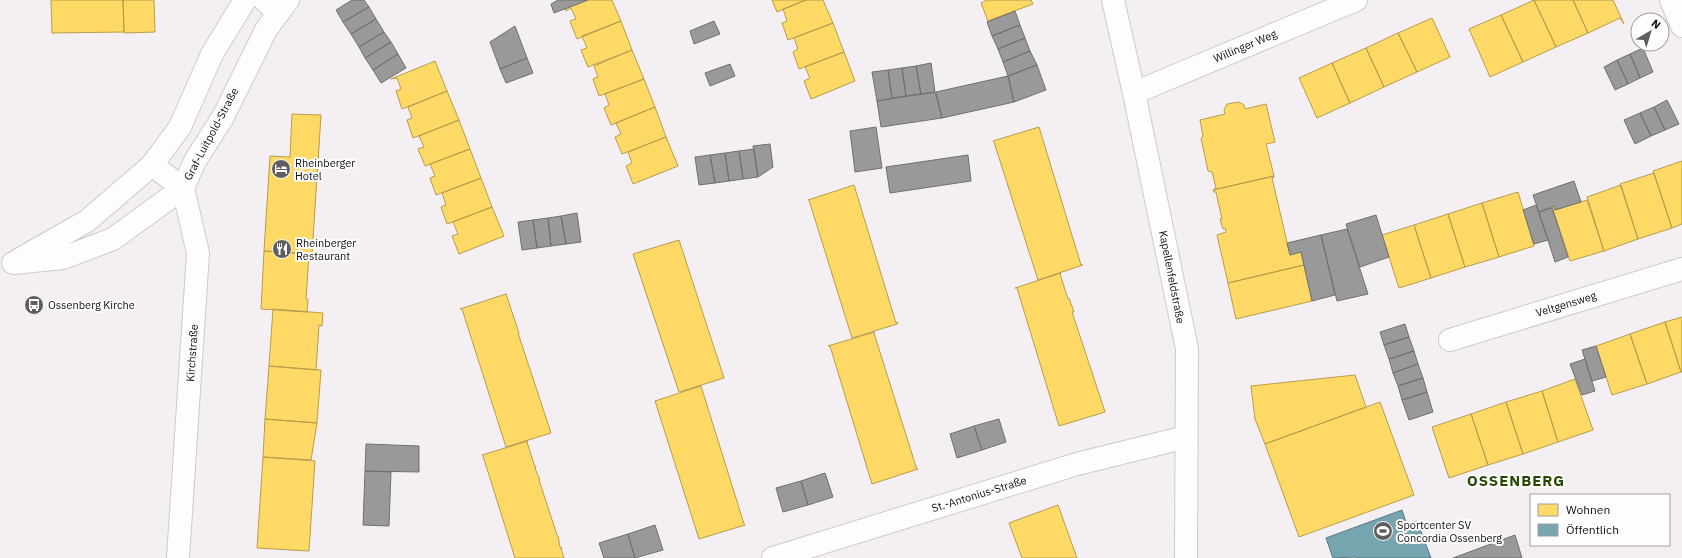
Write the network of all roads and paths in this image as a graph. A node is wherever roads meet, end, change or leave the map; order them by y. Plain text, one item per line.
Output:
1 (244, 0) edge
2 (1113, 0) edge
3 (1356, 0) edge
4 (1671, 0) edge
5 (277, 4) edge
6 (1682, 26) edge
7 (1134, 93) junction
8 (152, 165) junction
9 (183, 188) junction
10 (6, 265) edge
11 (1682, 269) edge
12 (1450, 340) dead end
13 (1186, 437) junction
14 (178, 558) edge
15 (773, 558) edge
16 (1186, 558) edge

1 - 8 street, Graf-Luitpold-Straße
2 - 7 street, Kapellenfeldstraße
3 - 7 street, Willinger Weg
4 - 6 street
5 - 9 street, Graf-Luitpold-Straße
7 - 13 street, Kapellenfeldstraße
8 - 9 street
8 - 10 street, Graf-Luitpold-Straße
9 - 10 street, Graf-Luitpold-Straße
9 - 14 street, Kirchstraße
11 - 12 street, Veltgensweg
13 - 15 street, St.-Antonius-Straße
13 - 16 street, Kapellenfeldstraße

